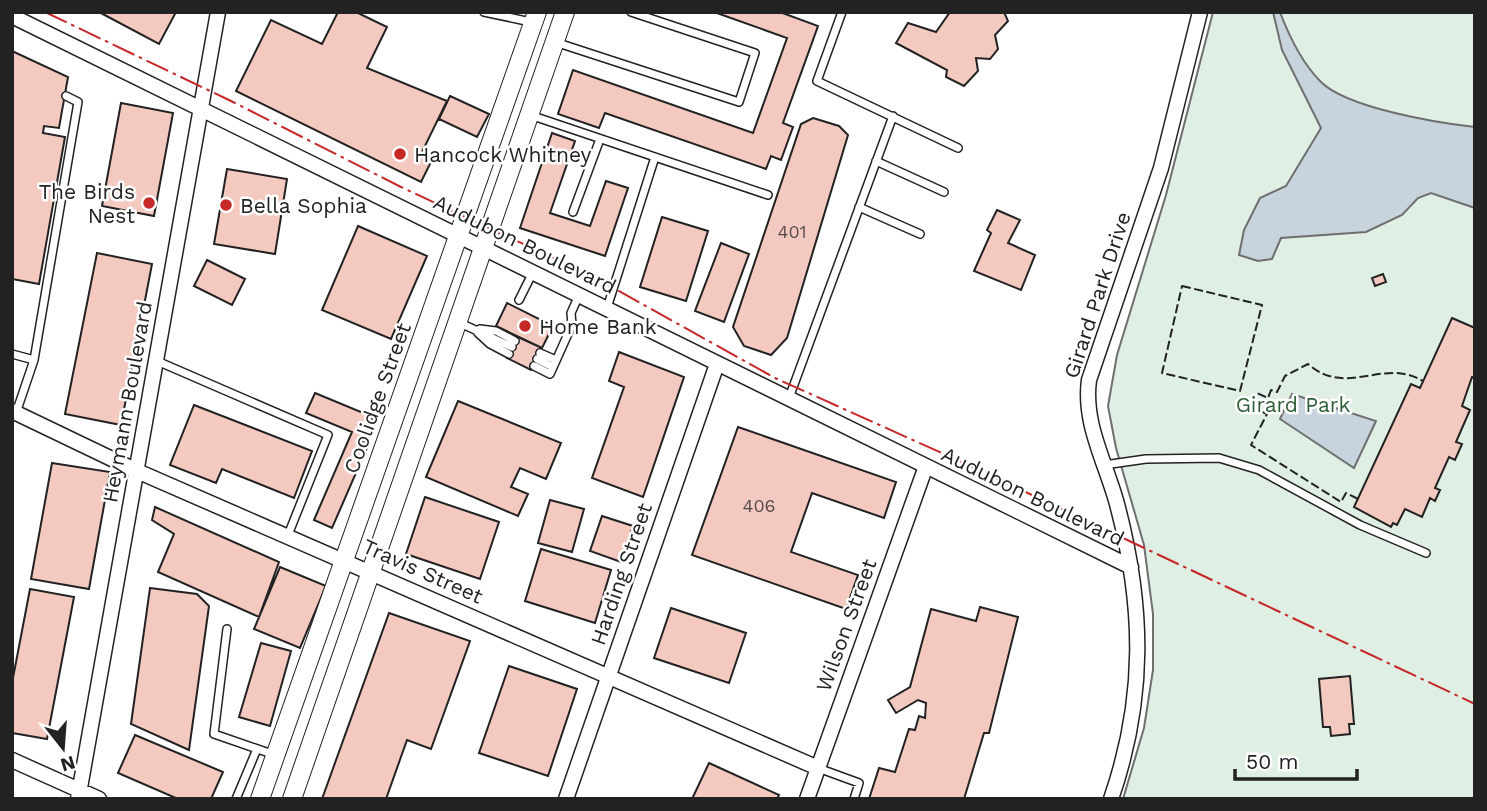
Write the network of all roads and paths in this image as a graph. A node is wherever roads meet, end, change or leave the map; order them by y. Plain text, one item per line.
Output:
1 (218, 12) edge
2 (484, 12) edge
3 (565, 12) edge
4 (631, 12) edge
5 (842, 12) edge
6 (1200, 12) edge
7 (12, 16) edge
8 (536, 17) edge
9 (555, 42) junction
10 (66, 96) dead end
11 (201, 109) junction
12 (529, 115) junction
13 (893, 116) junction
14 (600, 139) junction
15 (958, 148) dead end
16 (656, 158) junction
17 (876, 161) junction
18 (944, 192) dead end
19 (768, 195) dead end
20 (859, 207) junction
21 (573, 212) dead end
22 (920, 234) dead end
23 (460, 235) junction
24 (484, 247) junction
25 (533, 271) junction
26 (579, 295) junction
27 (520, 300) dead end
28 (607, 309) junction
29 (465, 325) junction
30 (12, 354) edge
31 (34, 360) junction
32 (156, 360) junction
33 (554, 364) junction
34 (717, 364) junction
35 (789, 399) junction
36 (14, 412) edge
37 (1104, 465) junction
38 (926, 466) junction
39 (136, 471) junction
40 (288, 535) junction
41 (1426, 553) dead end
42 (343, 559) junction
43 (1131, 567) junction
44 (370, 571) junction
45 (227, 629) dead end
46 (608, 676) junction
47 (257, 749) junction
48 (275, 755) junction
49 (12, 760) edge
50 (818, 768) junction
51 (78, 794) edge
52 (99, 799) edge
53 (236, 799) edge
54 (260, 799) edge
55 (292, 799) edge
56 (566, 799) edge
57 (807, 799) edge
58 (854, 799) edge
59 (1111, 799) edge

1 - 11 street, Heymann Boulevard
2 - 8 lane
3 - 9 street
4 - 9 lane
5 - 13 lane
6 - 37 street, Girard Park Drive
7 - 11 street, Audubon Boulevard
8 - 23 street, Coolidge Street
9 - 12 street
10 - 31 lane
11 - 23 street, Audubon Boulevard
11 - 32 street, Heymann Boulevard
12 - 14 lane
12 - 24 street
13 - 15 lane
13 - 17 lane
14 - 16 lane
14 - 21 lane
16 - 19 lane
16 - 28 lane
17 - 18 lane
17 - 20 lane
20 - 22 lane
20 - 35 lane
23 - 24 street, Audubon Boulevard
23 - 42 street, Coolidge Street
24 - 25 street, Audubon Boulevard
24 - 29 street
25 - 26 street, Audubon Boulevard
25 - 27 lane
26 - 28 street, Audubon Boulevard
26 - 33 lane
28 - 34 street, Audubon Boulevard
29 - 29 lane
29 - 44 street
30 - 31 lane
31 - 36 lane
32 - 39 street, Heymann Boulevard
32 - 40 lane
33 - 33 lane
34 - 35 street, Audubon Boulevard
34 - 46 street, Harding Street
35 - 38 street, Audubon Boulevard
36 - 39 street, Travis Street
37 - 41 lane
37 - 43 street, Girard Park Drive
38 - 43 street, Audubon Boulevard
38 - 50 street, Wilson Street
39 - 40 street, Travis Street
39 - 51 street, Heymann Boulevard
40 - 42 street, Travis Street
42 - 44 street, Travis Street
42 - 48 street, Coolidge Street
43 - 59 street, Girard Park Drive
44 - 46 street, Travis Street
44 - 55 street
45 - 47 lane
46 - 50 street, Travis Street
46 - 56 street, Harding Street
47 - 48 lane
47 - 53 lane
48 - 54 street, Coolidge Street
49 - 51 street
50 - 57 street, Wilson Street
50 - 58 lane
51 - 52 street

